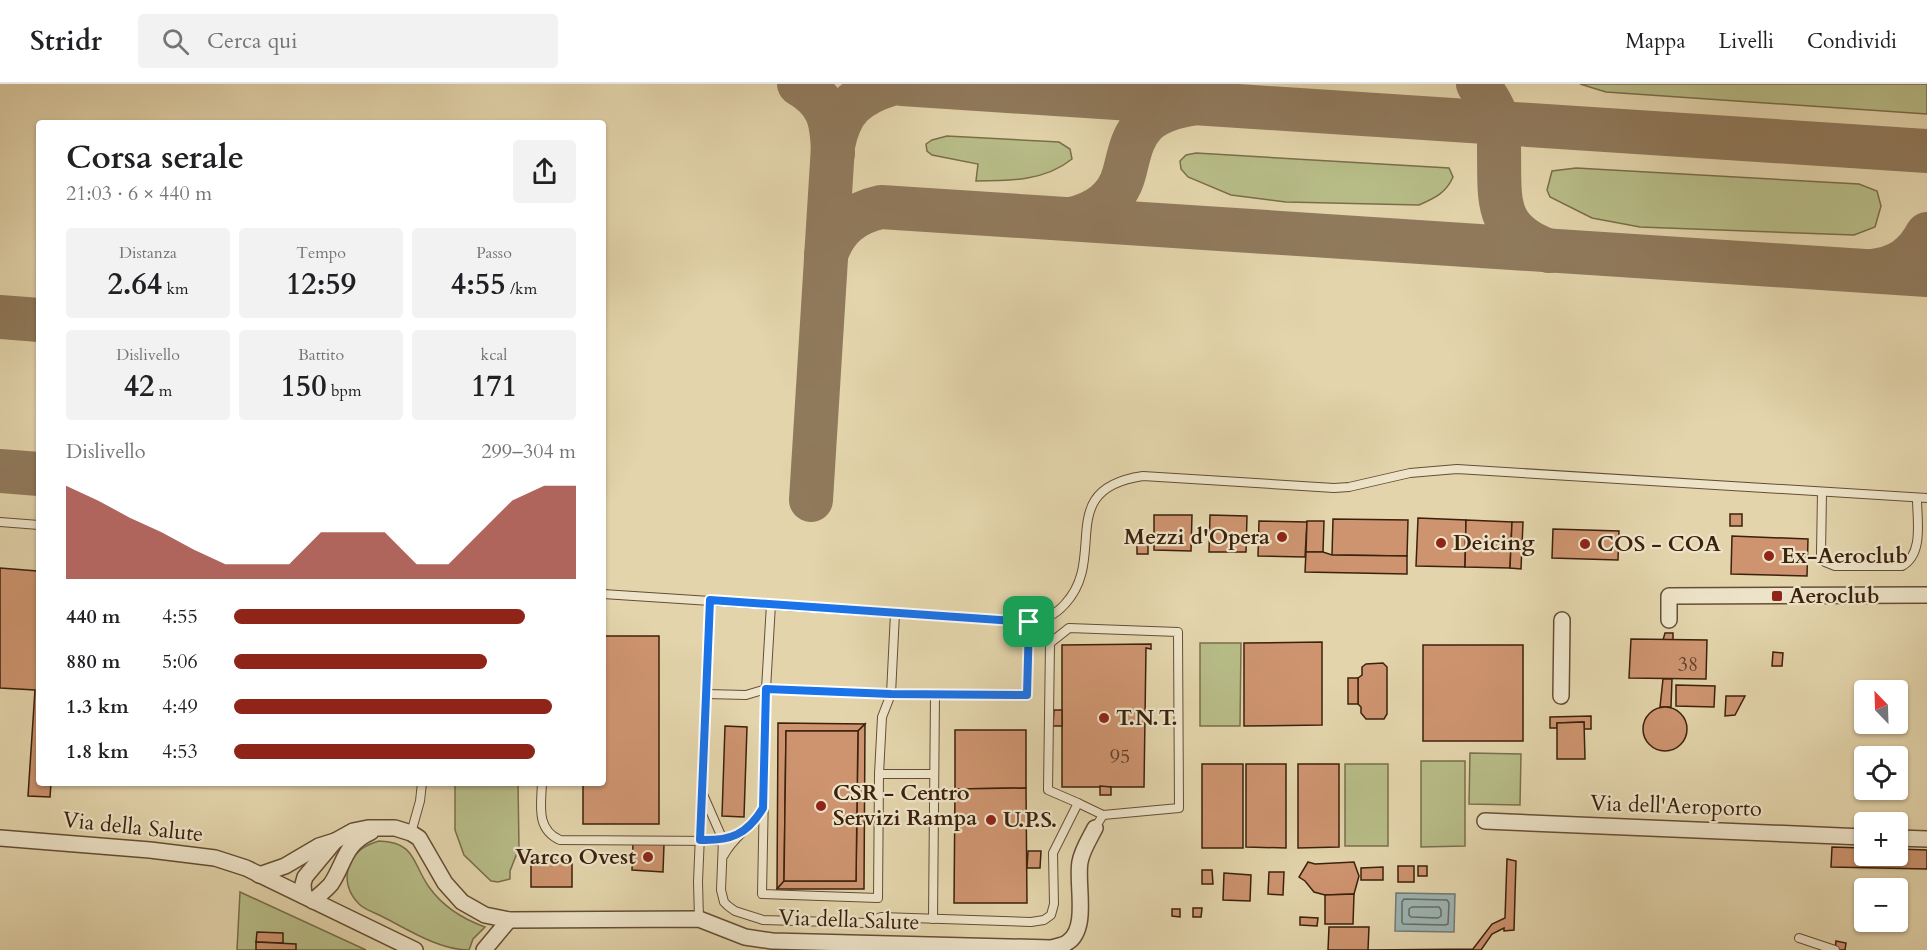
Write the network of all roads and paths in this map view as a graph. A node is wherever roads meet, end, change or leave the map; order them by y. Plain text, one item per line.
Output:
1 (1822, 492) junction
2 (1917, 498) junction
3 (1927, 498) edge
4 (0, 522) edge
5 (36, 525) edge
6 (606, 594) edge
7 (1927, 595) edge
8 (710, 600) junction
9 (771, 604) junction
10 (894, 613) junction
11 (1562, 620) dead end
12 (1669, 620) dead end
13 (1029, 622) junction
14 (766, 689) junction
15 (706, 694) junction
16 (891, 694) junction
17 (935, 695) junction
18 (1561, 696) dead end
19 (879, 774) junction
20 (934, 774) junction
21 (422, 786) edge
22 (542, 786) edge
23 (702, 792) junction
24 (1078, 802) junction
25 (763, 808) junction
26 (1099, 821) junction
27 (1485, 821) dead end
28 (385, 827) junction
29 (411, 833) junction
30 (739, 834) junction
31 (1854, 837) edge
32 (0, 838) edge
33 (1908, 838) edge
34 (1927, 839) edge
35 (700, 840) junction
36 (723, 840) junction
37 (335, 841) junction
38 (722, 859) junction
39 (259, 875) junction
40 (309, 898) junction
41 (699, 919) junction
42 (933, 919) junction
43 (509, 920) junction
44 (1799, 938) dead end
45 (415, 950) edge
46 (484, 950) edge
47 (1835, 950) edge

1 - 2 lane
1 - 2 lane
1 - 13 lane
2 - 3 lane
4 - 5 lane
6 - 8 lane
7 - 12 street
8 - 9 lane
8 - 15 lane
9 - 10 lane
9 - 14 lane
10 - 13 lane
10 - 16 lane
11 - 18 street
13 - 17 lane
14 - 15 lane
14 - 16 lane
14 - 25 lane
15 - 23 lane
16 - 17 lane
16 - 19 lane
17 - 20 lane
19 - 20 lane
19 - 25 lane
20 - 42 lane
21 - 29 lane
22 - 35 lane
23 - 35 lane
23 - 36 lane
24 - 26 lane
24 - 26 lane
24 - 42 lane
25 - 30 lane
26 - 41 street, Via della Salute
27 - 31 street, Via dell'Aeroporto
28 - 29 street
28 - 37 street
28 - 40 street
29 - 43 street, Via della Salute
30 - 36 lane
30 - 38 lane
32 - 39 street, Via della Salute
33 - 34 street
35 - 36 lane
35 - 41 lane
36 - 38 lane
37 - 39 street
37 - 40 street
38 - 42 lane
39 - 40 street, Via della Salute
40 - 45 street, Via della Salute
41 - 43 street, Via della Salute
43 - 46 street
44 - 47 lane

